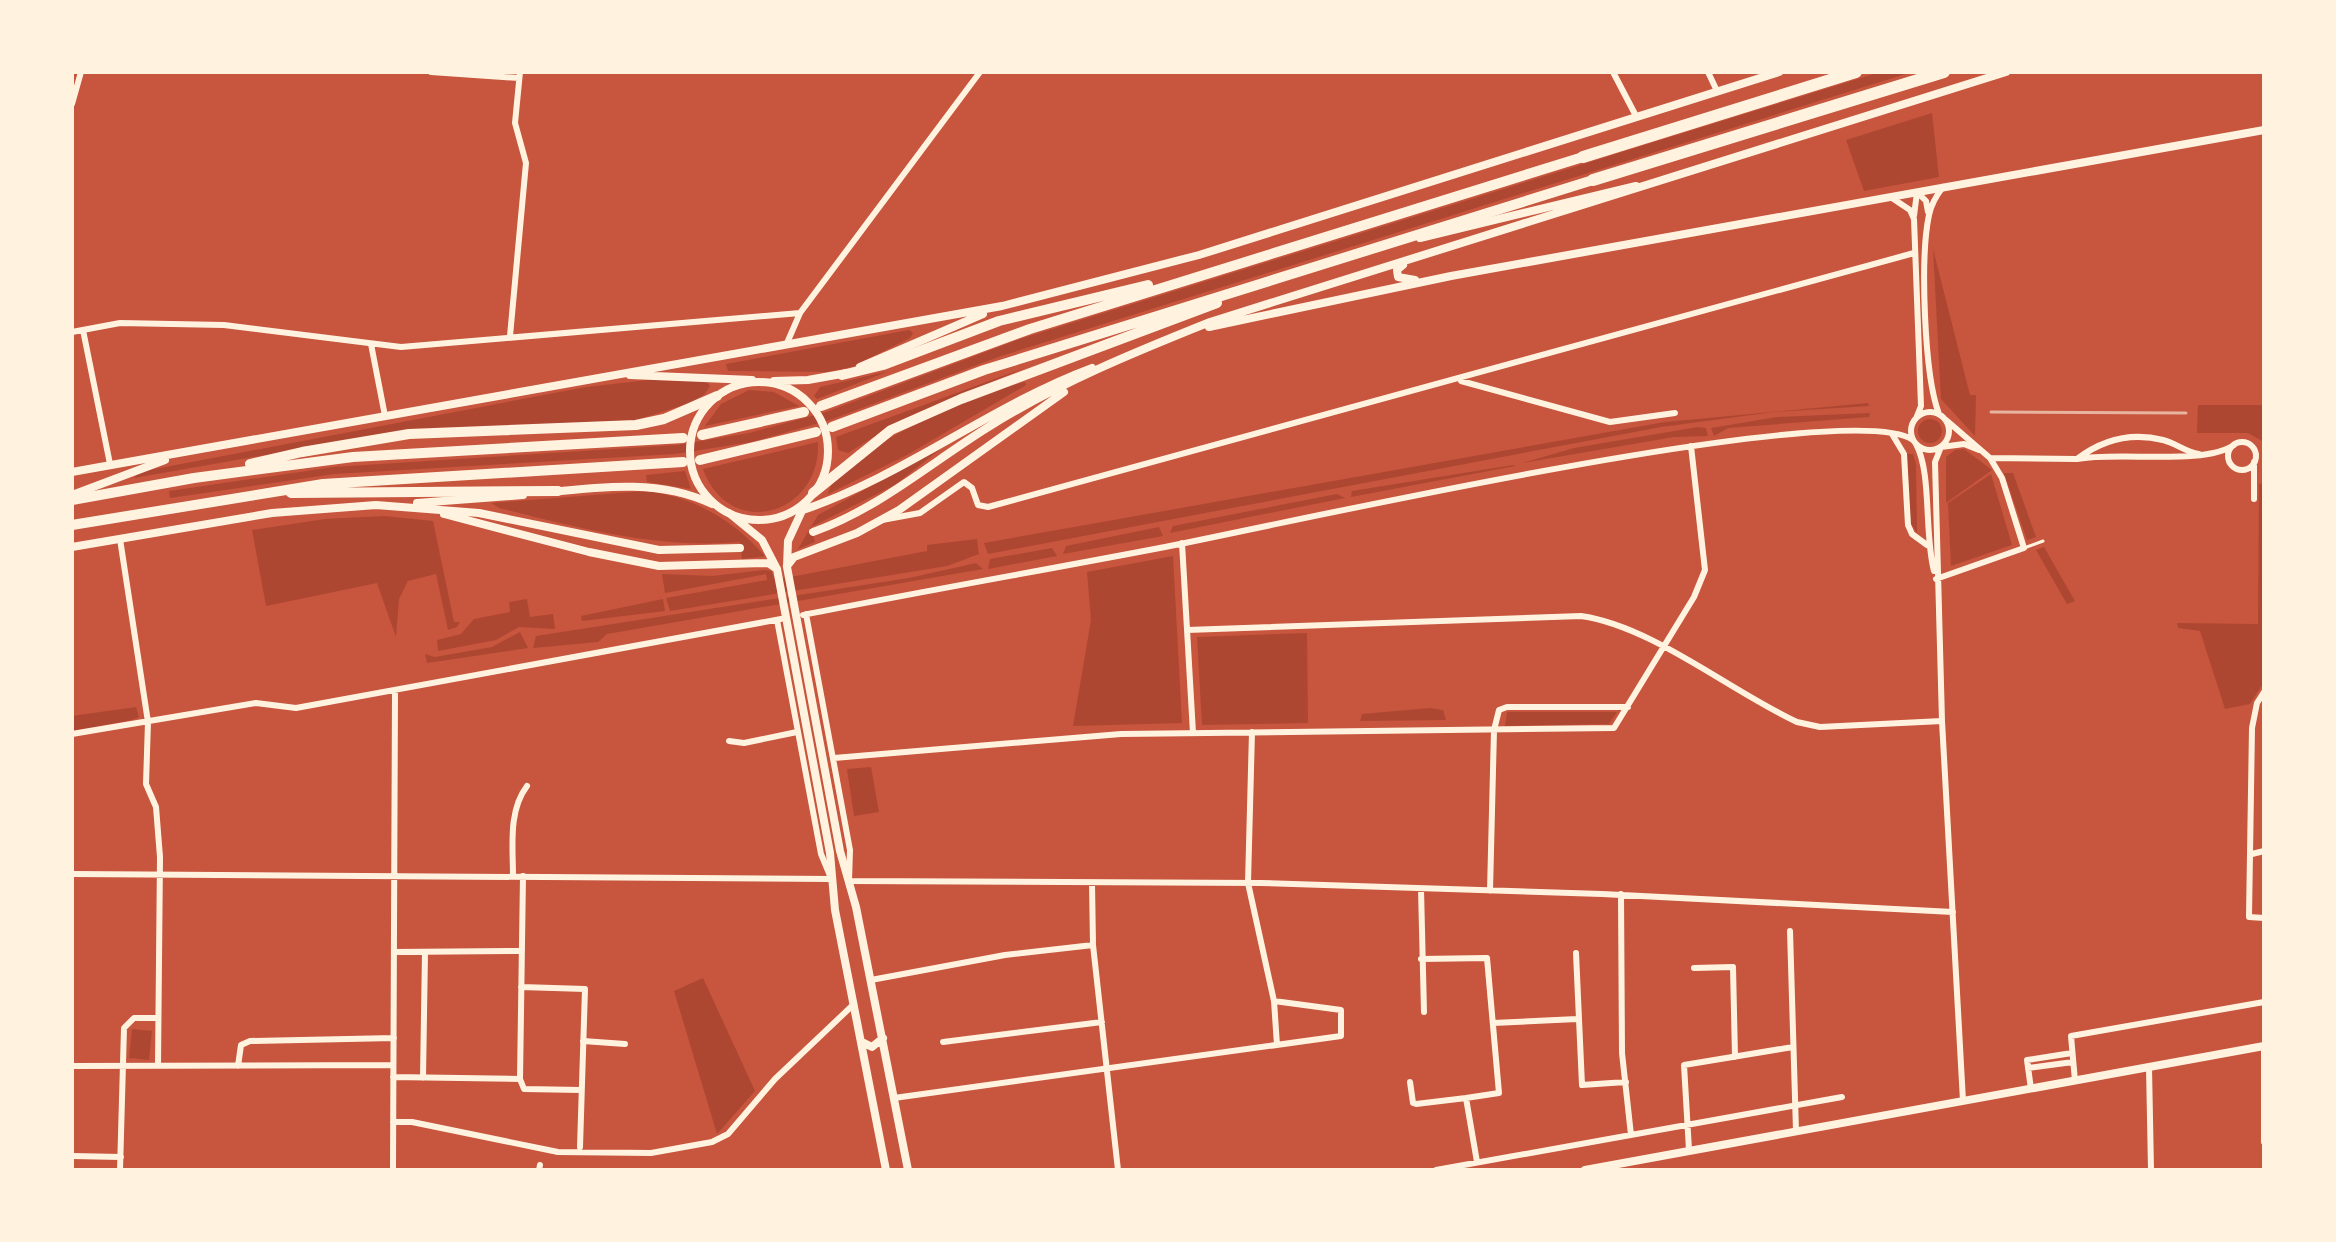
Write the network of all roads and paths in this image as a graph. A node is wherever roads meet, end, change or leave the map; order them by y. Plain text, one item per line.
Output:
1 (81, 72) edge
2 (431, 72) edge
3 (980, 72) edge
4 (1613, 72) edge
5 (1708, 72) edge
6 (1779, 72) edge
7 (1856, 72) edge
8 (1944, 72) edge
9 (2006, 72) edge
10 (519, 75) edge
11 (1717, 91) junction
12 (72, 104) edge
13 (1636, 116) junction
14 (2264, 130) edge
15 (1583, 157) joint
16 (1593, 180) joint
17 (1655, 184) junction
18 (1943, 187) junction
19 (1917, 192) junction
20 (1889, 197) junction
21 (1928, 218) junction
22 (1914, 219) junction
23 (1368, 249) junction
24 (1282, 250) junction
25 (1914, 253) junction
26 (1420, 257) junction
27 (1290, 273) junction
28 (1432, 280) junction
29 (1002, 306) junction
30 (800, 313) junction
31 (83, 330) junction
32 (72, 332) edge
33 (1181, 334) junction
34 (510, 336) junction
35 (787, 343) junction
36 (371, 344) junction
37 (1134, 352) junction
38 (842, 375) junction
39 (599, 376) junction
40 (1087, 376) junction
41 (1457, 380) junction
42 (760, 381) junction
43 (717, 396) junction
44 (821, 406) dead end
45 (805, 407) junction
46 (1675, 413) dead end
47 (1939, 414) junction
48 (385, 416) junction
49 (1917, 416) junction
50 (1946, 420) junction
51 (832, 427) dead end
52 (816, 432) dead end
53 (1889, 432) junction
54 (702, 435) dead end
55 (683, 438) dead end
56 (1914, 442) junction
57 (2234, 445) junction
58 (1691, 446) junction
59 (1941, 447) junction
60 (196, 450) junction
61 (1979, 450) junction
62 (2199, 454) junction
63 (2212, 454) junction
64 (1990, 458) junction
65 (2077, 459) junction
66 (700, 460) dead end
67 (683, 462) dead end
68 (2254, 462) junction
69 (110, 464) junction
70 (2231, 464) junction
71 (2245, 470) junction
72 (72, 472) edge
73 (194, 478) junction
74 (2254, 485) junction
75 (558, 491) junction
76 (257, 492) junction
77 (813, 493) junction
78 (72, 497) edge
79 (2254, 499) dead end
80 (376, 505) junction
81 (803, 506) junction
82 (412, 507) junction
83 (725, 511) junction
84 (882, 520) junction
85 (72, 527) edge
86 (813, 532) dead end
87 (120, 539) junction
88 (2043, 541) dead end
89 (1182, 543) junction
90 (1927, 545) junction
91 (72, 547) edge
92 (740, 548) dead end
93 (2024, 548) junction
94 (782, 568) junction
95 (1936, 579) junction
96 (1187, 630) junction
97 (1663, 649) junction
98 (395, 691) junction
99 (2264, 692) edge
100 (1628, 707) junction
101 (1942, 721) junction
102 (148, 722) junction
103 (1494, 730) junction
104 (797, 732) junction
105 (1252, 732) junction
106 (1193, 733) junction
107 (72, 734) edge
108 (729, 741) dead end
109 (834, 758) junction
110 (527, 786) dead end
111 (2264, 851) edge
112 (835, 852) junction
113 (2252, 854) junction
114 (72, 874) edge
115 (160, 875) junction
116 (395, 876) junction
117 (513, 876) junction
118 (523, 876) junction
119 (832, 879) junction
120 (849, 881) junction
121 (1092, 883) junction
122 (1248, 883) junction
123 (1421, 889) junction
124 (1490, 891) junction
125 (1621, 894) junction
126 (1953, 912) junction
127 (2264, 918) edge
128 (1790, 931) dead end
129 (1093, 945) junction
130 (522, 951) junction
131 (394, 952) junction
132 (425, 952) junction
133 (1576, 953) dead end
134 (1421, 959) junction
135 (1694, 968) dead end
136 (871, 980) junction
137 (521, 987) junction
138 (1274, 1001) junction
139 (2264, 1002) edge
140 (854, 1004) junction
141 (1424, 1012) dead end
142 (158, 1018) junction
143 (1577, 1019) junction
144 (1102, 1022) junction
145 (1493, 1023) junction
146 (394, 1038) junction
147 (883, 1038) junction
148 (583, 1041) junction
149 (862, 1042) junction
150 (943, 1042) dead end
151 (625, 1044) dead end
152 (1277, 1045) junction
153 (1793, 1047) junction
154 (2264, 1047) edge
155 (2072, 1053) junction
156 (1735, 1057) junction
157 (2073, 1062) junction
158 (393, 1065) junction
159 (72, 1066) edge
160 (123, 1066) junction
161 (158, 1066) junction
162 (238, 1066) junction
163 (2149, 1067) junction
164 (1107, 1068) junction
165 (2028, 1068) junction
166 (889, 1073) junction
167 (393, 1077) junction
168 (869, 1077) junction
169 (423, 1078) junction
170 (520, 1079) junction
171 (2075, 1081) junction
172 (1410, 1082) dead end
173 (1626, 1082) junction
174 (2031, 1089) junction
175 (581, 1090) junction
176 (1842, 1097) dead end
177 (894, 1098) junction
178 (1466, 1098) junction
179 (1963, 1101) junction
180 (1794, 1106) junction
181 (393, 1122) junction
182 (1685, 1126) junction
183 (1796, 1131) junction
184 (1631, 1135) junction
185 (2264, 1142) edge
186 (580, 1147) dead end
187 (1689, 1150) junction
188 (72, 1156) edge
189 (121, 1157) junction
190 (1477, 1162) junction
191 (120, 1170) edge
192 (393, 1170) edge
193 (886, 1170) edge
194 (908, 1170) edge
195 (1118, 1170) edge
196 (1436, 1170) edge
197 (1585, 1170) edge
198 (2151, 1170) edge

1 - 12 street
2 - 10 street
3 - 30 street
4 - 13 street
5 - 11 street
6 - 11 street
7 - 15 highway
8 - 16 highway
9 - 17 street
10 - 34 street
11 - 13 street
13 - 29 street
14 - 18 street
15 - 24 main road
16 - 23 main road
17 - 23 street
17 - 26 street
18 - 19 street
18 - 21 street
19 - 20 street
19 - 21 street
19 - 22 street
20 - 22 street
20 - 28 street
21 - 47 street
22 - 25 street
23 - 27 main road
24 - 38 main road
24 - 44 main road
25 - 41 street
25 - 49 street
26 - 28 street
26 - 33 street
27 - 51 main road
27 - 77 main road
28 - 33 street
29 - 35 street
29 - 38 street
30 - 34 street
30 - 35 street
31 - 32 street
31 - 36 street
31 - 69 street
33 - 37 street
34 - 36 street
35 - 39 street
36 - 48 street
37 - 40 street
37 - 81 street
38 - 42 street
39 - 42 street
39 - 48 street
40 - 84 street
40 - 86 street
41 - 46 street
41 - 84 street
42 - 43 street
42 - 45 street
43 - 73 main road
43 - 83 street
45 - 54 main road
45 - 77 street
47 - 49 street
47 - 50 street
48 - 60 street
49 - 56 street
50 - 59 street
50 - 61 street
52 - 66 main road
53 - 56 street
53 - 58 street
53 - 90 street
55 - 73 main road
56 - 59 street
56 - 90 street
57 - 63 street
57 - 68 street
57 - 70 street
58 - 89 street
58 - 97 street
59 - 61 street
59 - 95 street
60 - 69 street
60 - 78 street
61 - 64 street
62 - 63 street
62 - 65 street
62 - 65 street
63 - 70 street
64 - 65 street
64 - 93 street
67 - 76 main road
68 - 71 street
68 - 74 street
69 - 72 street
70 - 71 street
71 - 74 street
73 - 78 main road
74 - 79 street
75 - 76 main road
75 - 80 street
75 - 83 street
76 - 85 main road
77 - 81 street
80 - 82 street
80 - 87 street
81 - 83 street
81 - 94 street
82 - 92 street
82 - 94 street
83 - 94 street
84 - 94 street
87 - 91 street
87 - 102 street
88 - 93 lane
89 - 96 street
89 - 109 street
90 - 95 street
93 - 95 street
94 - 112 street
95 - 101 street
96 - 97 street
96 - 106 street
97 - 100 street
97 - 101 street
98 - 102 street
98 - 104 street
98 - 116 street
99 - 113 street
100 - 103 street
100 - 103 street
101 - 126 street
102 - 107 street
102 - 115 street
103 - 105 street
103 - 124 street
104 - 108 street
104 - 119 street
105 - 106 street
105 - 122 street
106 - 109 street
109 - 120 street
110 - 117 street
111 - 113 street
112 - 119 street
112 - 120 street
113 - 127 street
114 - 115 street
115 - 116 street
115 - 142 street
116 - 117 street
116 - 131 street
117 - 118 street
118 - 119 street
118 - 130 street
119 - 140 street
120 - 121 street
120 - 136 street
121 - 122 street
121 - 129 street
122 - 123 street
122 - 138 street
123 - 124 street
123 - 134 street
124 - 125 street
125 - 126 street
125 - 173 street
126 - 179 street
128 - 153 street
129 - 136 street
129 - 144 street
130 - 132 street
130 - 137 street
131 - 132 street
131 - 146 street
132 - 169 street
133 - 143 street
134 - 141 street
134 - 145 street
135 - 156 street
136 - 147 street
137 - 148 street
137 - 170 street
138 - 152 street
138 - 152 street
139 - 155 street
140 - 149 street
140 - 181 street
142 - 160 street
142 - 161 street
143 - 145 street
143 - 173 street
144 - 150 street
144 - 164 street
145 - 178 street
146 - 158 street
146 - 162 street
147 - 149 street
147 - 166 street
148 - 151 street
148 - 175 street
149 - 168 street
152 - 164 street
153 - 156 street
153 - 180 street
154 - 163 street
154 - 185 street
155 - 157 street
155 - 165 street
156 - 182 street
157 - 165 street
157 - 171 street
158 - 162 street
158 - 167 street
159 - 160 street
160 - 161 street
160 - 189 street
161 - 162 street
163 - 171 street
163 - 198 street
164 - 177 street
164 - 195 street
165 - 174 street
166 - 168 street
166 - 177 street
167 - 169 street
167 - 181 street
168 - 193 street
169 - 170 street
170 - 175 street
171 - 174 street
172 - 178 street
173 - 184 street
174 - 179 street
175 - 186 street
176 - 180 street
177 - 194 street
178 - 190 street
179 - 183 street
180 - 182 street
180 - 183 street
181 - 192 street
182 - 184 street
182 - 187 street
183 - 187 street
184 - 190 street
187 - 197 street
188 - 189 street
189 - 191 street
190 - 196 street

